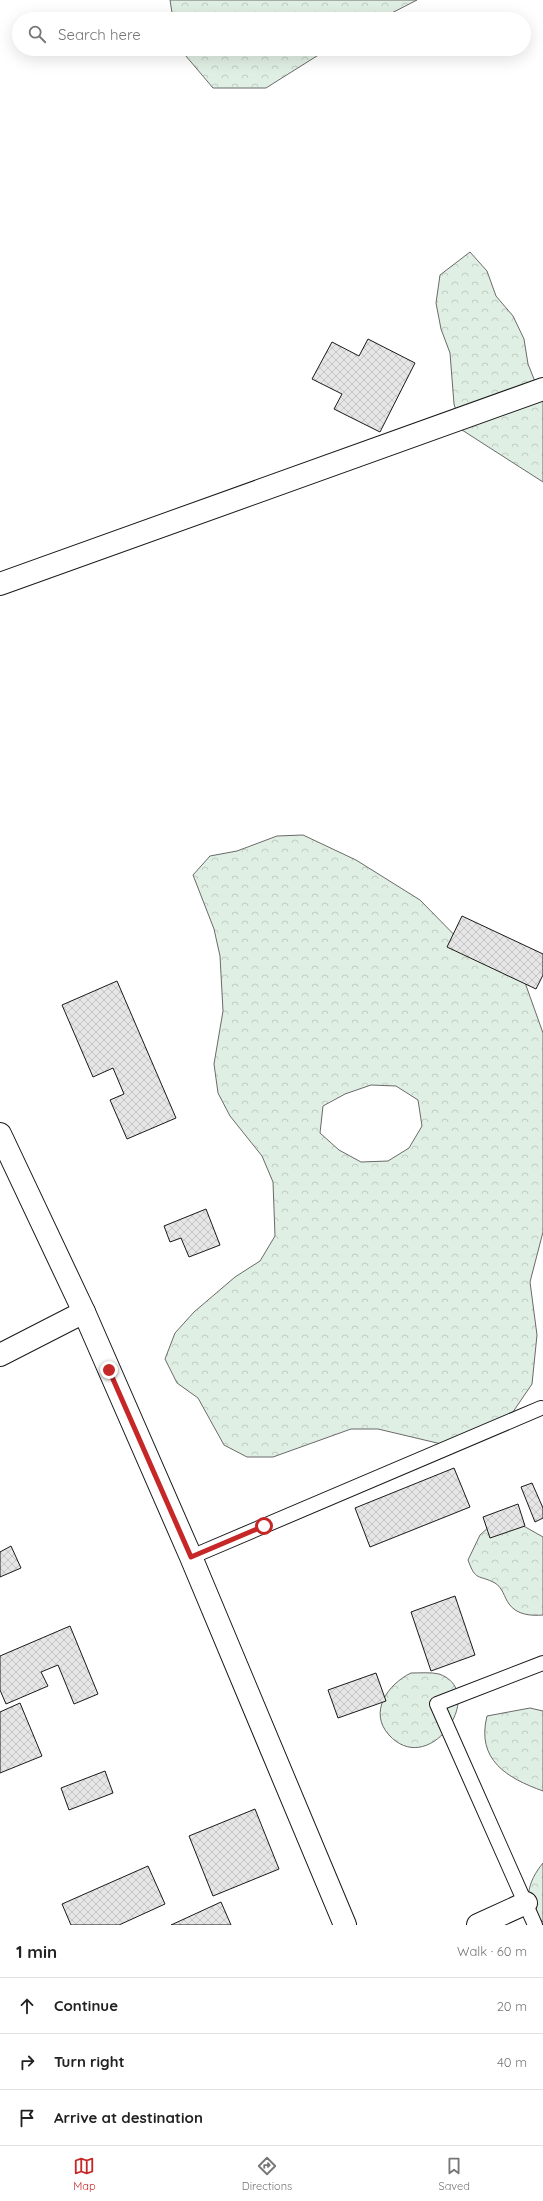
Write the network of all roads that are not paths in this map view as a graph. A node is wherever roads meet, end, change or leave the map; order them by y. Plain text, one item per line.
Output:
1 (543, 389) edge
2 (0, 584) edge
3 (0, 1134) edge
4 (84, 1312) junction
5 (0, 1355) edge
6 (542, 1408) dead end
7 (191, 1557) junction
8 (543, 1663) edge
9 (526, 1903) junction
10 (345, 1925) edge
11 (478, 1925) edge
12 (536, 1925) edge

1 - 2 street
3 - 4 street
4 - 5 street
4 - 7 street
6 - 7 lane
7 - 10 street
8 - 9 lane
9 - 11 street
9 - 12 lane

